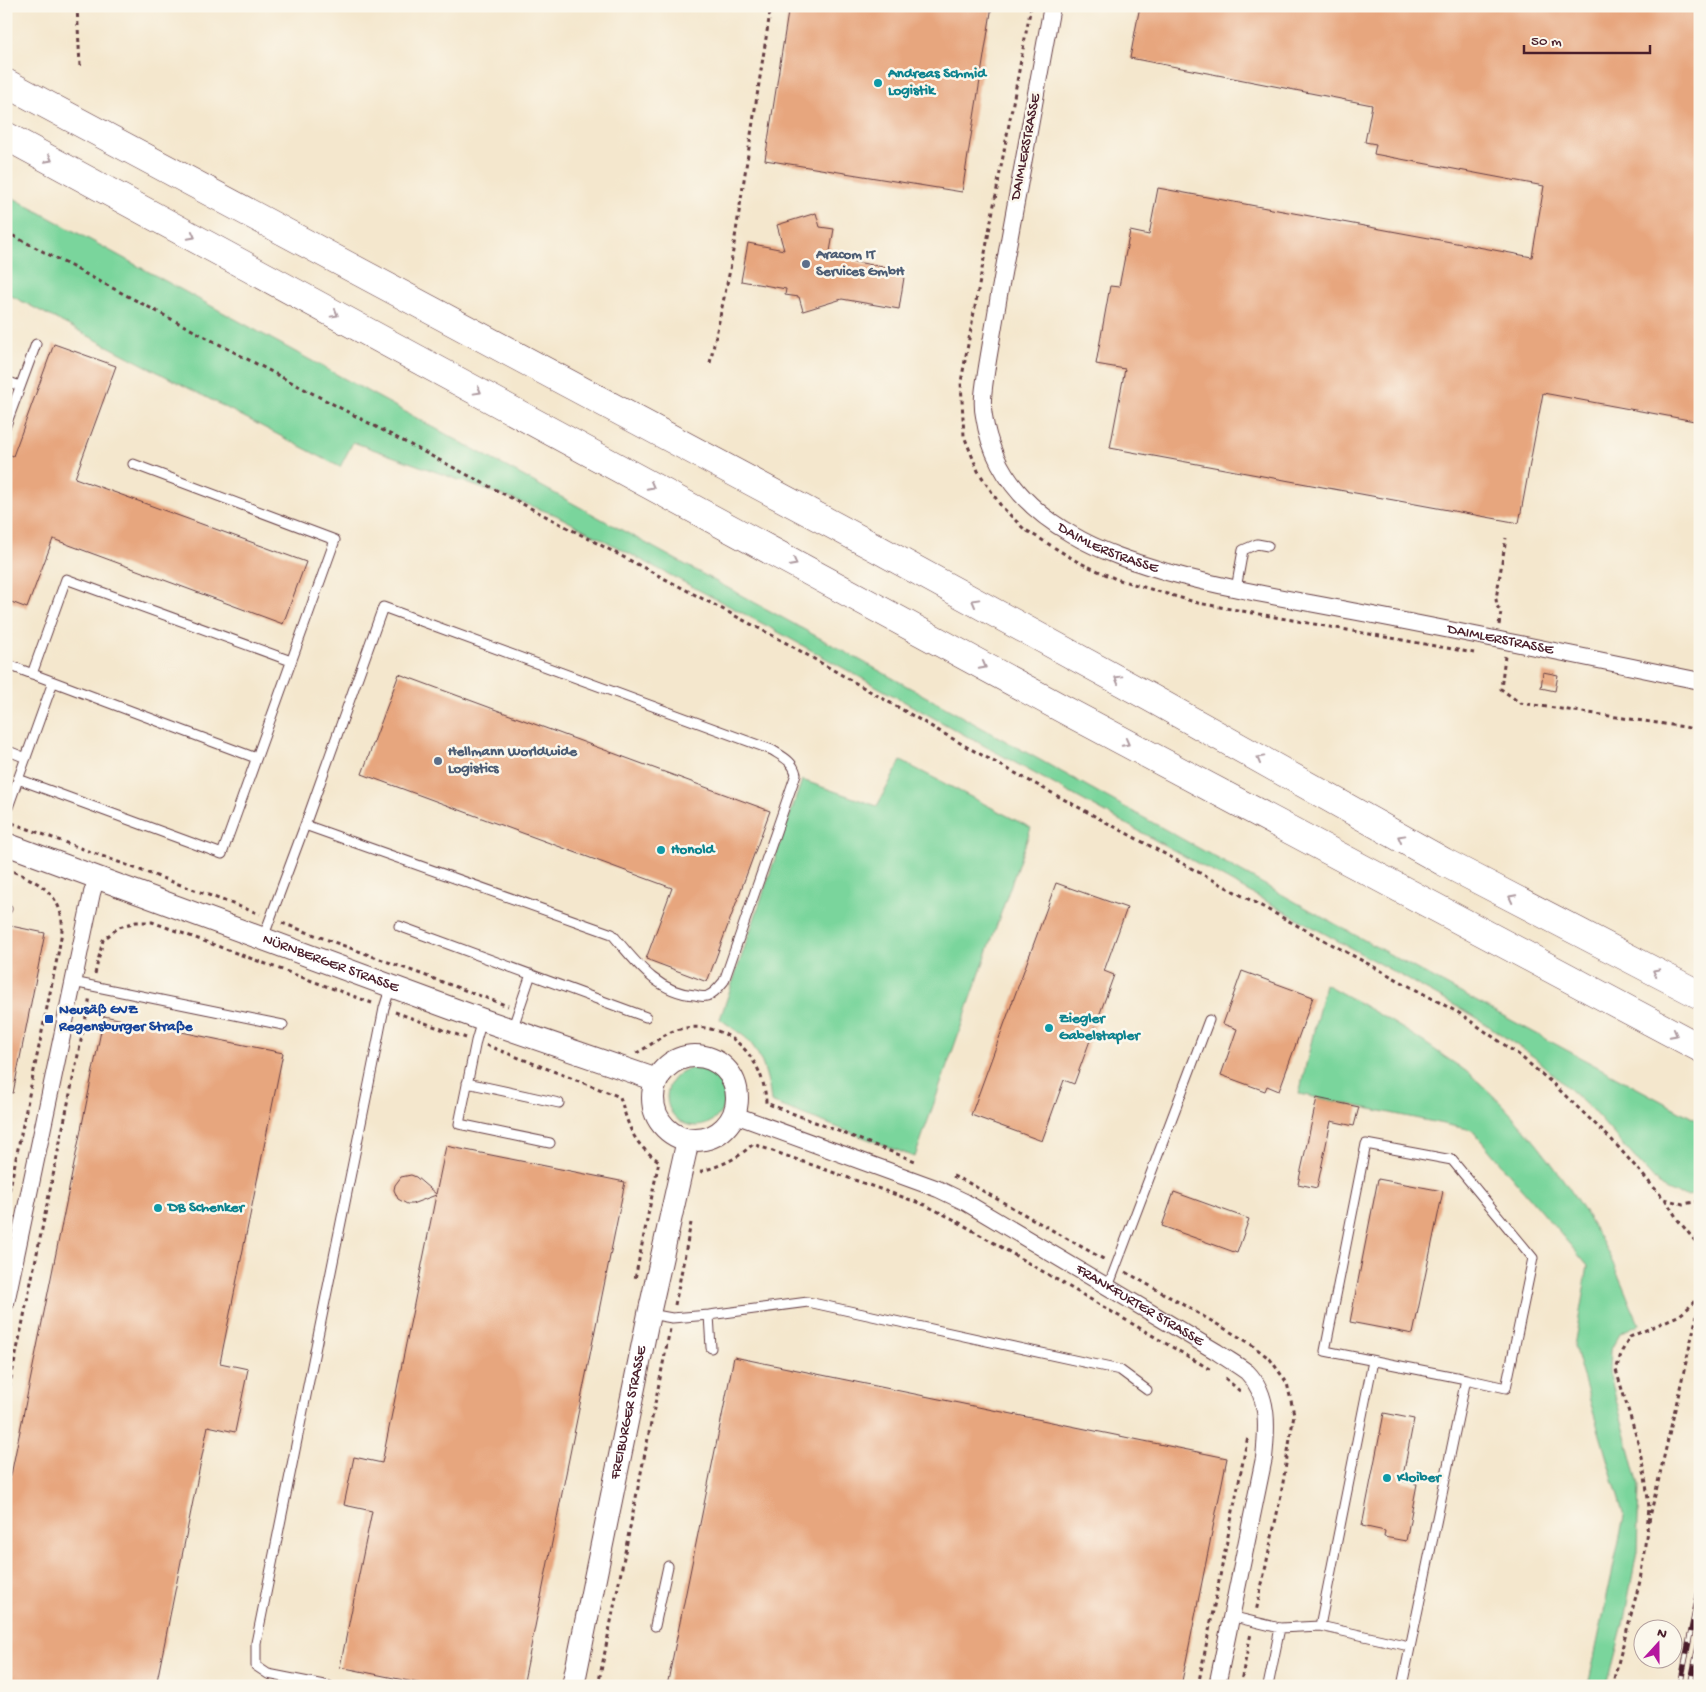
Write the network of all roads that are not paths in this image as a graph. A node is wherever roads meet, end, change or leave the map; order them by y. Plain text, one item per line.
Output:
1 (1052, 6) edge
2 (6, 82) edge
3 (6, 136) edge
4 (36, 344) dead end
5 (6, 381) edge
6 (20, 386) junction
7 (6, 425) edge
8 (133, 464) dead end
9 (1268, 546) dead end
10 (1236, 589) junction
11 (291, 661) junction
12 (6, 664) edge
13 (32, 674) junction
14 (1700, 681) edge
15 (53, 682) junction
16 (6, 750) edge
17 (26, 758) junction
18 (256, 758) junction
19 (18, 779) junction
20 (6, 813) edge
21 (305, 825) junction
22 (6, 844) edge
23 (97, 877) junction
24 (398, 926) dead end
25 (266, 928) junction
26 (531, 974) junction
27 (73, 982) junction
28 (391, 986) junction
29 (1700, 995) edge
30 (646, 1017) dead end
31 (482, 1020) junction
32 (516, 1020) junction
33 (1209, 1020) dead end
34 (283, 1025) dead end
35 (1700, 1048) edge
36 (657, 1080) junction
37 (467, 1083) junction
38 (558, 1103) dead end
39 (735, 1114) junction
40 (688, 1140) junction
41 (550, 1143) dead end
42 (1108, 1287) junction
43 (6, 1303) edge
44 (649, 1314) junction
45 (709, 1315) junction
46 (711, 1348) dead end
47 (1373, 1361) junction
48 (1466, 1379) junction
49 (1147, 1390) dead end
50 (668, 1566) dead end
51 (1230, 1616) junction
52 (655, 1626) dead end
53 (1320, 1626) junction
54 (1280, 1628) junction
55 (1409, 1646) junction
56 (329, 1686) edge
57 (573, 1686) edge
58 (1217, 1686) edge
59 (1268, 1686) edge
60 (1402, 1686) edge

1 - 10 street, DAIMLERSTRASSE
29 -> 2 highway
3 -> 35 highway
4 - 6 lane
5 - 6 lane
6 - 7 lane
8 - 11 lane
9 - 10 lane
10 - 14 street, DAIMLERSTRASSE
11 - 13 lane
11 - 18 lane
12 - 13 lane
13 - 15 lane
15 - 17 lane
15 - 18 lane
16 - 17 lane
17 - 19 lane
18 - 19 lane
19 - 20 lane
21 - 21 lane
21 - 25 lane
22 - 23 street, NÜRNBERGER STRASSE
23 - 25 street, NÜRNBERGER STRASSE
23 - 27 street
24 - 26 lane
25 - 28 street, NÜRNBERGER STRASSE
26 - 30 lane
26 - 32 lane
27 - 34 lane
27 - 43 street
28 - 31 street, NÜRNBERGER STRASSE
28 - 56 lane
31 - 32 street, NÜRNBERGER STRASSE
31 - 37 lane
32 - 36 street, NÜRNBERGER STRASSE
33 - 42 lane
36 - 39 street
36 - 40 street
37 - 38 lane
37 - 41 lane
39 - 40 street
39 - 42 street, FRANKFURTER STRASSE
40 - 44 street, FREIBURGER STRASSE
42 - 51 street, FRANKFURTER STRASSE
44 - 45 lane
44 - 57 street, FREIBURGER STRASSE
45 - 46 lane
45 - 49 lane
47 - 48 lane
47 - 48 lane
47 - 53 lane
48 - 55 lane
50 - 52 lane
51 - 54 lane
51 - 58 street, FRANKFURTER STRASSE
53 - 54 lane
53 - 55 lane
54 - 59 lane
55 - 60 lane

